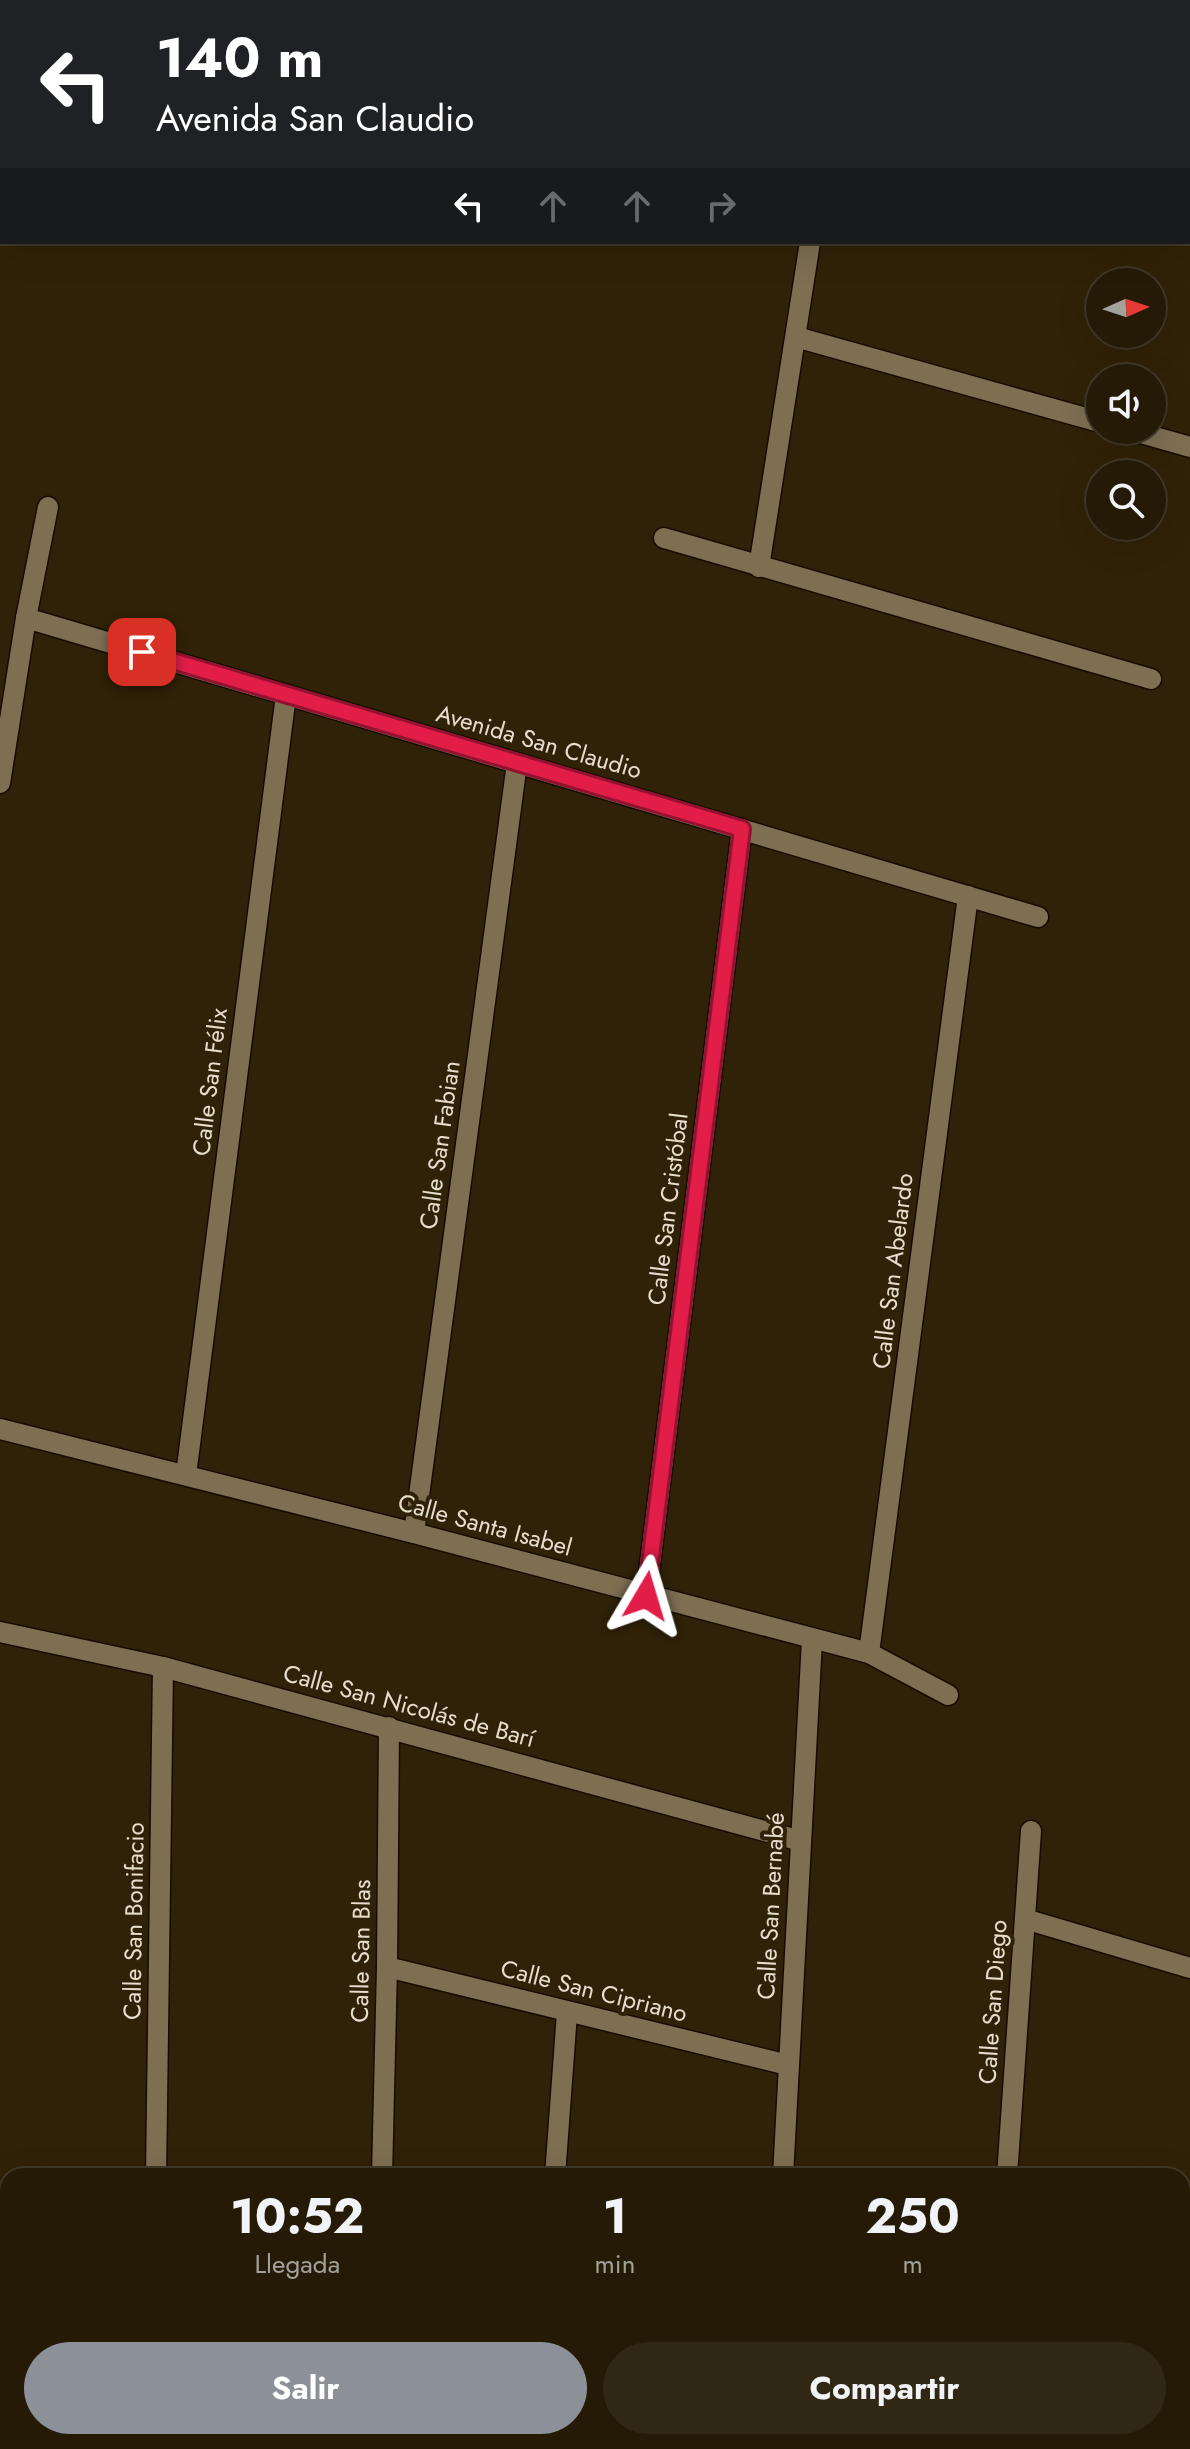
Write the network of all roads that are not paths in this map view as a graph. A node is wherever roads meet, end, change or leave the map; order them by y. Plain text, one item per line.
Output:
1 (810, 244) edge
2 (796, 337) junction
3 (1086, 418) edge
4 (1166, 440) edge
5 (1190, 447) edge
6 (48, 507) dead end
7 (664, 538) dead end
8 (759, 567) junction
9 (26, 618) junction
10 (1151, 679) dead end
11 (286, 695) junction
12 (517, 763) junction
13 (0, 783) edge
14 (742, 829) junction
15 (968, 896) junction
16 (1038, 917) dead end
17 (0, 1429) edge
18 (186, 1475) junction
19 (414, 1533) junction
20 (646, 1596) junction
21 (0, 1632) edge
22 (812, 1640) junction
23 (869, 1653) junction
24 (163, 1667) junction
25 (948, 1695) dead end
26 (389, 1727) junction
27 (1031, 1831) dead end
28 (801, 1841) junction
29 (1025, 1919) junction
30 (387, 1967) junction
31 (1190, 1968) edge
32 (567, 2013) junction
33 (788, 2065) junction
34 (156, 2168) edge
35 (382, 2168) edge
36 (556, 2168) edge
37 (783, 2168) edge
38 (1008, 2168) edge

1 - 2 street
2 - 3 street
2 - 8 street
4 - 5 street
6 - 9 street
7 - 8 street
8 - 10 street
9 - 11 street, Avenida San Claudio
9 - 13 street
11 - 12 street, Avenida San Claudio
11 - 18 street, Calle San Félix
12 - 14 street, Avenida San Claudio
12 - 19 street, Calle San Fabian
14 - 15 street, Avenida San Claudio
14 - 20 street, Calle San Cristóbal
15 - 16 street, Avenida San Claudio
15 - 23 street, Calle San Abelardo
17 - 18 street, Calle Santa Isabel
18 - 19 street, Calle Santa Isabel
19 - 20 street, Calle Santa Isabel
20 - 22 street, Calle Santa Isabel
21 - 24 street, Calle San Nicolás de Barí
22 - 23 street, Calle Santa Isabel
22 - 28 street, Calle San Bernabé
23 - 25 street, Calle Santa Isabel
24 - 26 street, Calle San Nicolás de Barí
24 - 34 street, Calle San Bonifacio
26 - 28 street, Calle San Nicolás de Barí
26 - 30 street, Calle San Blas
27 - 29 street, Calle San Diego
28 - 33 street, Calle San Bernabé
29 - 31 street
29 - 38 street, Calle San Diego
30 - 32 street, Calle San Cipriano
30 - 35 street, Calle San Blas
32 - 33 street, Calle San Cipriano
32 - 36 street
33 - 37 street, Calle San Bernabé

